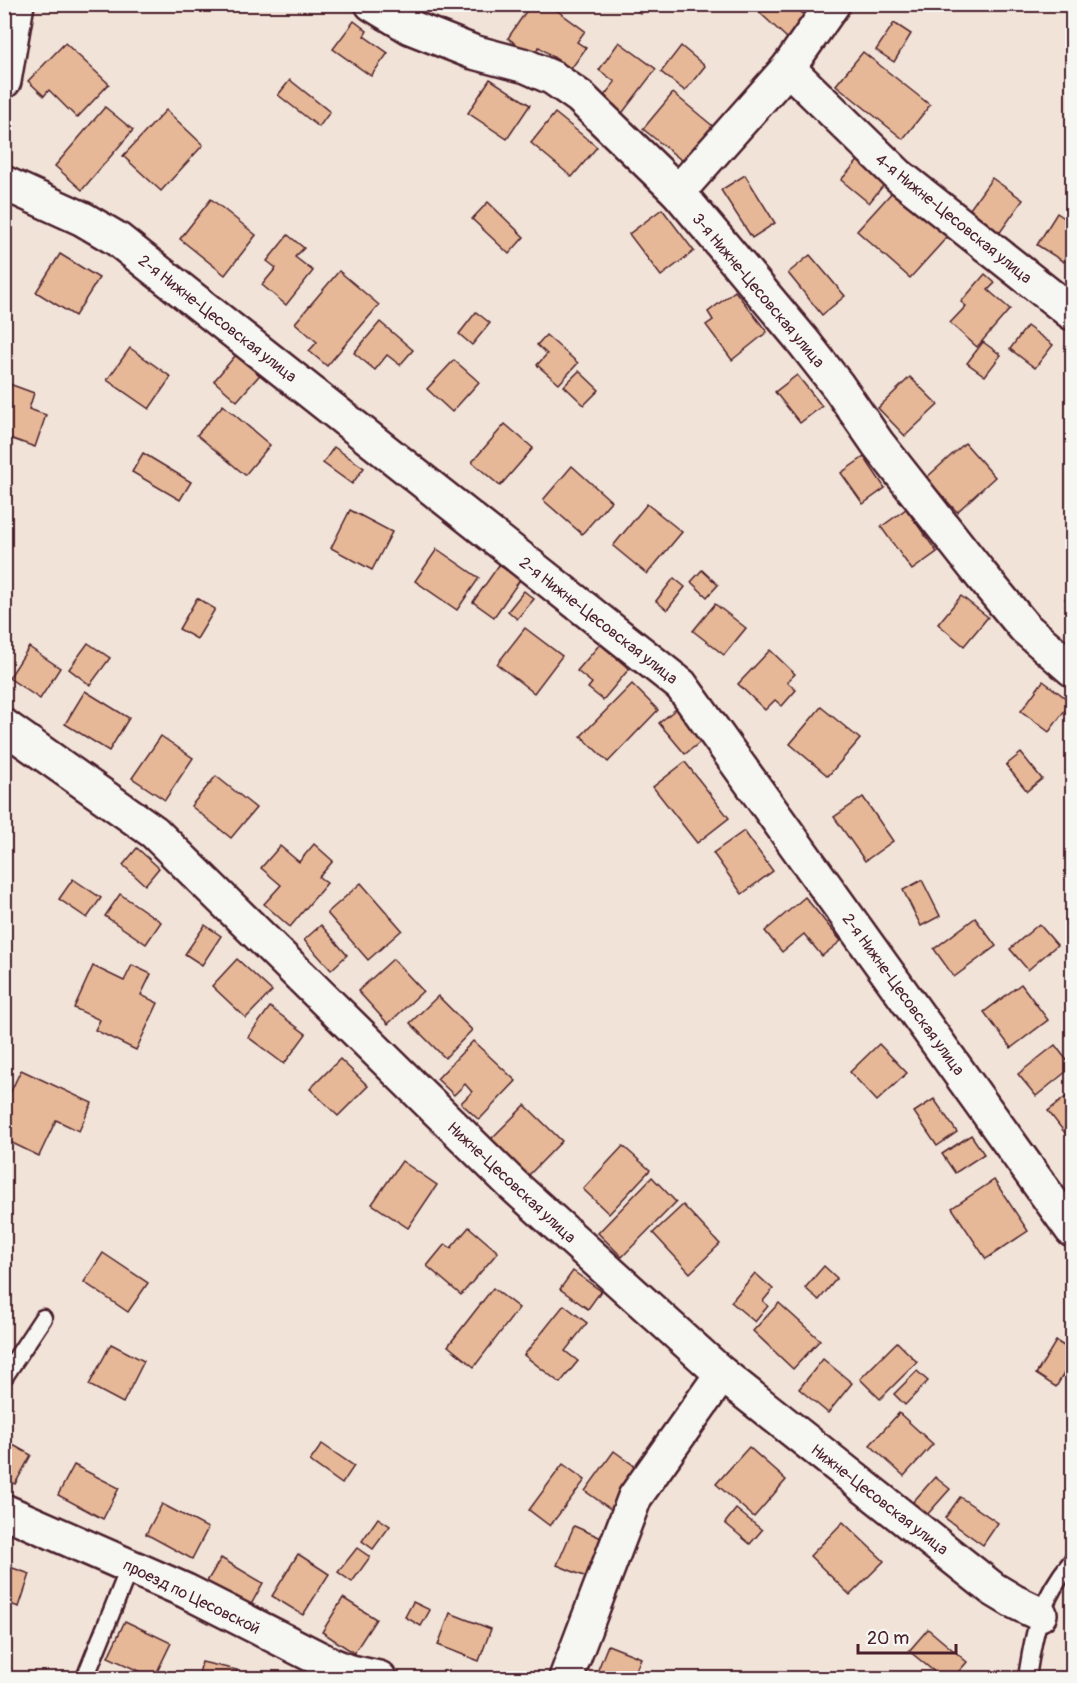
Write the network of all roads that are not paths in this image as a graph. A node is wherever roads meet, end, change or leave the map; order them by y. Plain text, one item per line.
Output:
1 (17, 4) edge
2 (372, 4) edge
3 (832, 4) edge
4 (788, 68) junction
5 (4, 81) edge
6 (4, 183) edge
7 (678, 192) junction
8 (1072, 313) edge
9 (1072, 669) edge
10 (4, 726) edge
11 (1072, 1230) edge
12 (43, 1318) dead end
13 (722, 1374) junction
14 (4, 1377) edge
15 (4, 1511) edge
16 (1072, 1561) edge
17 (130, 1566) junction
18 (1040, 1614) junction
19 (85, 1678) edge
20 (379, 1678) edge
21 (566, 1678) edge
22 (1027, 1678) edge

1 - 5 street
2 - 7 street, 3-я Нижне-Цесовская улица
3 - 4 street
4 - 7 street
4 - 8 street, 4-я Нижне-Цесовская улица
6 - 11 street, 2-я Нижне-Цесовская улица
7 - 9 street, 3-я Нижне-Цесовская улица
10 - 13 street, Нижне-Цесовская улица
12 - 14 lane
13 - 18 street, Нижне-Цесовская улица
13 - 21 street
15 - 17 street, проезд по Цесовской
16 - 18 lane
17 - 19 lane
17 - 20 street, проезд по Цесовской
18 - 22 lane

